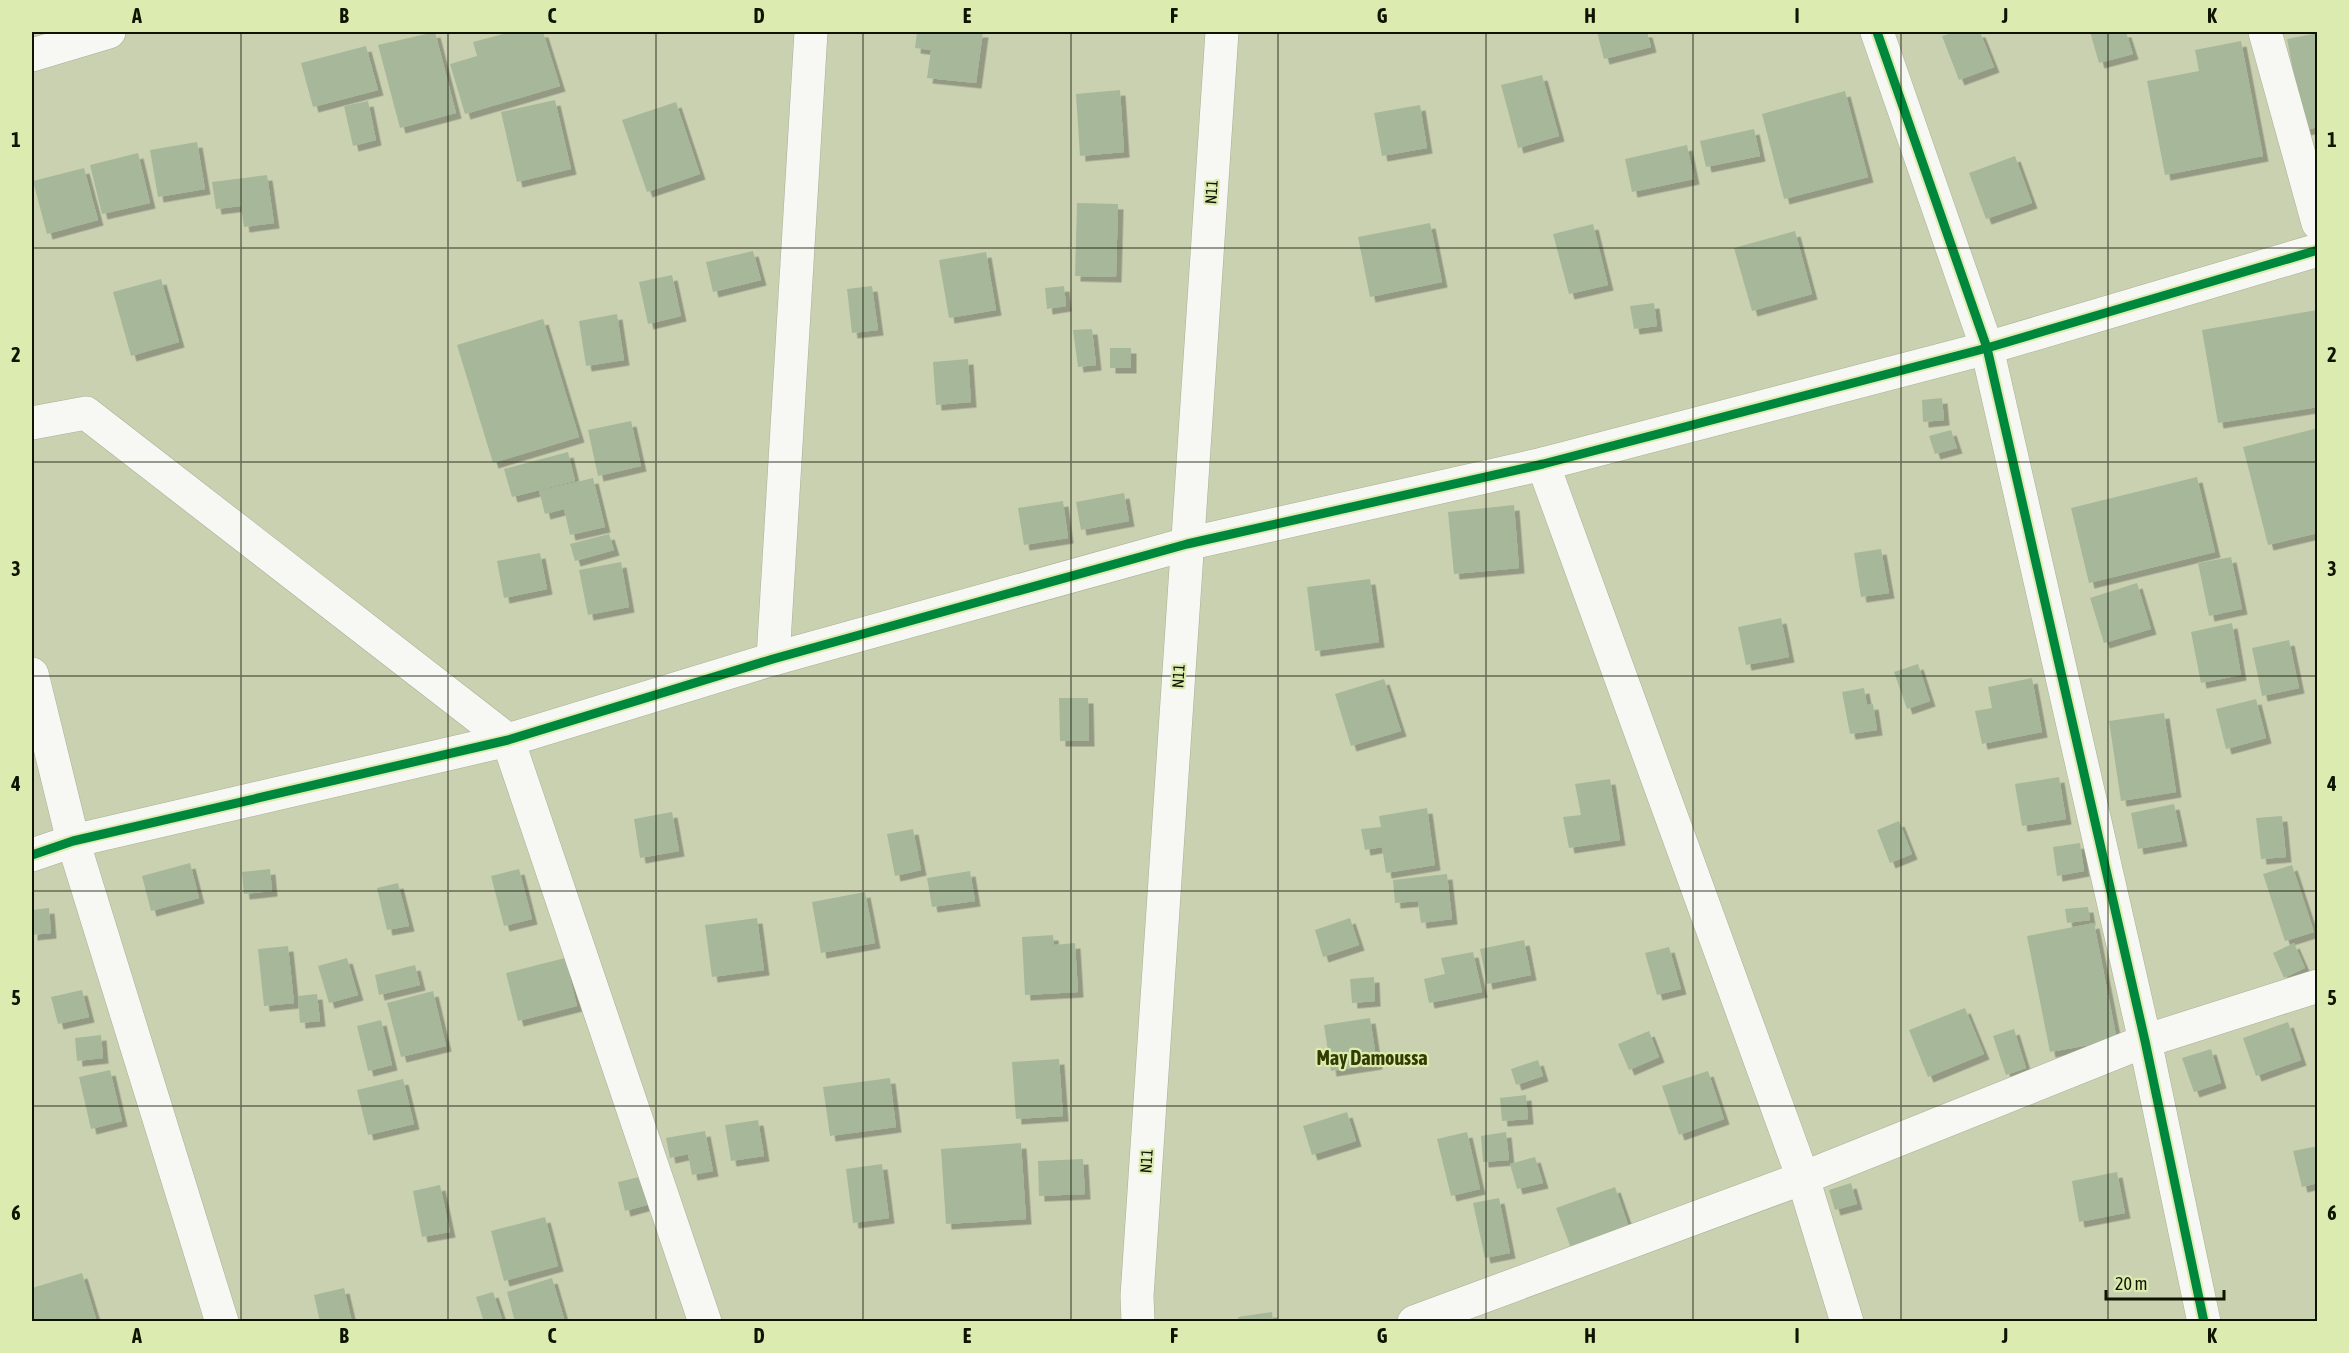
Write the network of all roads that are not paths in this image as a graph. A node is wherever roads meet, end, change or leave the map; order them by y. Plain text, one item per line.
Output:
1 (109, 32) edge
2 (811, 32) edge
3 (1222, 32) edge
4 (1877, 32) edge
5 (2265, 32) edge
6 (32, 55) edge
7 (2318, 223) edge
8 (2318, 250) edge
9 (1987, 348) junction
10 (32, 423) edge
11 (1543, 464) junction
12 (1187, 544) junction
13 (773, 659) junction
14 (32, 674) edge
15 (508, 740) junction
16 (73, 841) junction
17 (32, 855) edge
18 (2318, 986) edge
19 (2145, 1041) junction
20 (1803, 1179) junction
21 (222, 1322) edge
22 (705, 1322) edge
23 (1138, 1322) edge
24 (1414, 1322) edge
25 (1846, 1322) edge
26 (2204, 1322) edge

1 - 6 street
2 - 13 street
3 - 12 street, N11
4 - 9 street
5 - 7 street
8 - 9 street
9 - 11 street
9 - 19 street
10 - 15 street
11 - 12 street
11 - 20 street
12 - 13 street
12 - 23 street, N11
13 - 15 street
14 - 16 street
15 - 16 street
15 - 22 street
16 - 17 street
16 - 21 street
18 - 19 street
19 - 20 street
19 - 26 street
20 - 24 street
20 - 25 street

